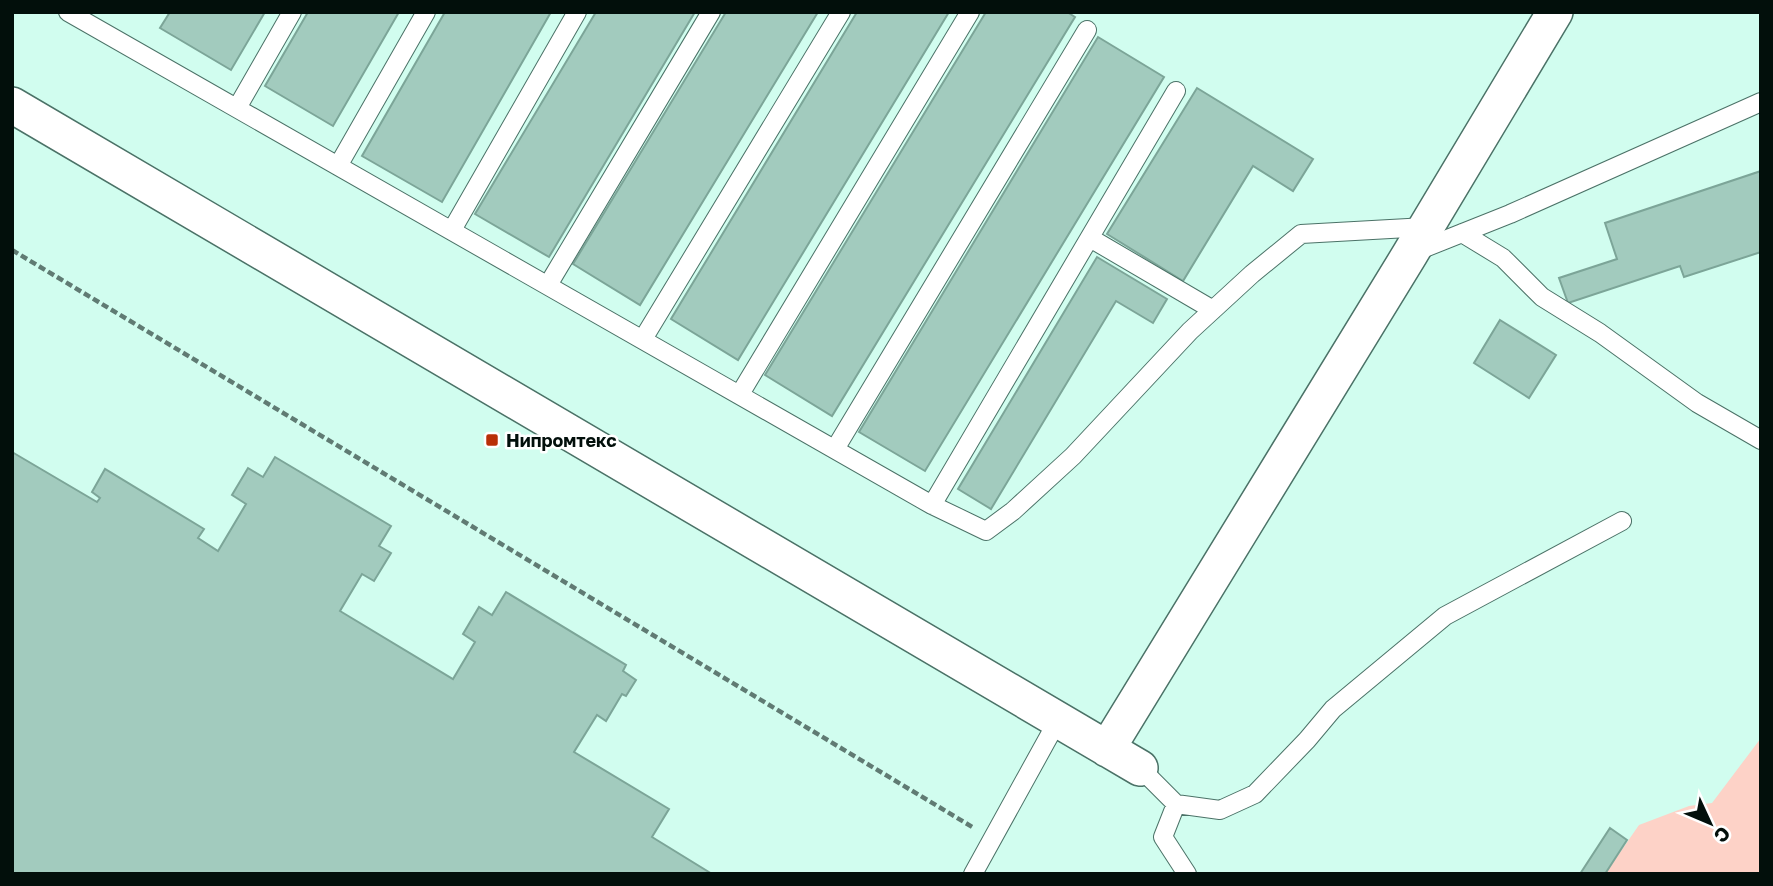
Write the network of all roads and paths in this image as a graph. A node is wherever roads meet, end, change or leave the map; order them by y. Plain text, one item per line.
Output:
1 (292, 12) edge
2 (426, 12) edge
3 (577, 12) edge
4 (711, 12) edge
5 (841, 12) edge
6 (970, 12) edge
7 (1555, 12) edge
8 (80, 15) edge
9 (1087, 30) dead end
10 (1176, 91) dead end
11 (1761, 102) edge
12 (12, 105) edge
13 (237, 108) junction
14 (338, 166) junction
15 (452, 230) junction
16 (1462, 233) junction
17 (1090, 238) junction
18 (1418, 240) junction
19 (12, 250) edge
20 (548, 285) junction
21 (1213, 310) junction
22 (643, 339) junction
23 (740, 394) junction
24 (1761, 440) edge
25 (835, 449) junction
26 (932, 505) junction
27 (1622, 521) dead end
28 (1058, 720) junction
29 (1107, 748) junction
30 (1140, 768) joint
31 (1176, 804) junction
32 (992, 839) junction
33 (973, 874) edge
34 (1186, 874) edge

1 - 13 lane
2 - 14 lane
3 - 15 lane
4 - 20 lane
5 - 22 lane
6 - 23 lane
7 - 18 street
8 - 13 lane
9 - 25 lane
10 - 17 lane
11 - 16 lane
12 - 28 street
13 - 14 lane
14 - 15 lane
15 - 20 lane
16 - 18 lane
16 - 24 lane
17 - 21 lane
17 - 26 lane
18 - 21 lane
18 - 29 street
19 - 32 path
20 - 22 lane
21 - 26 lane
22 - 23 lane
23 - 25 lane
25 - 26 lane
27 - 31 lane
28 - 29 street
28 - 32 lane
29 - 30 street
30 - 31 lane
31 - 34 lane
32 - 33 lane

